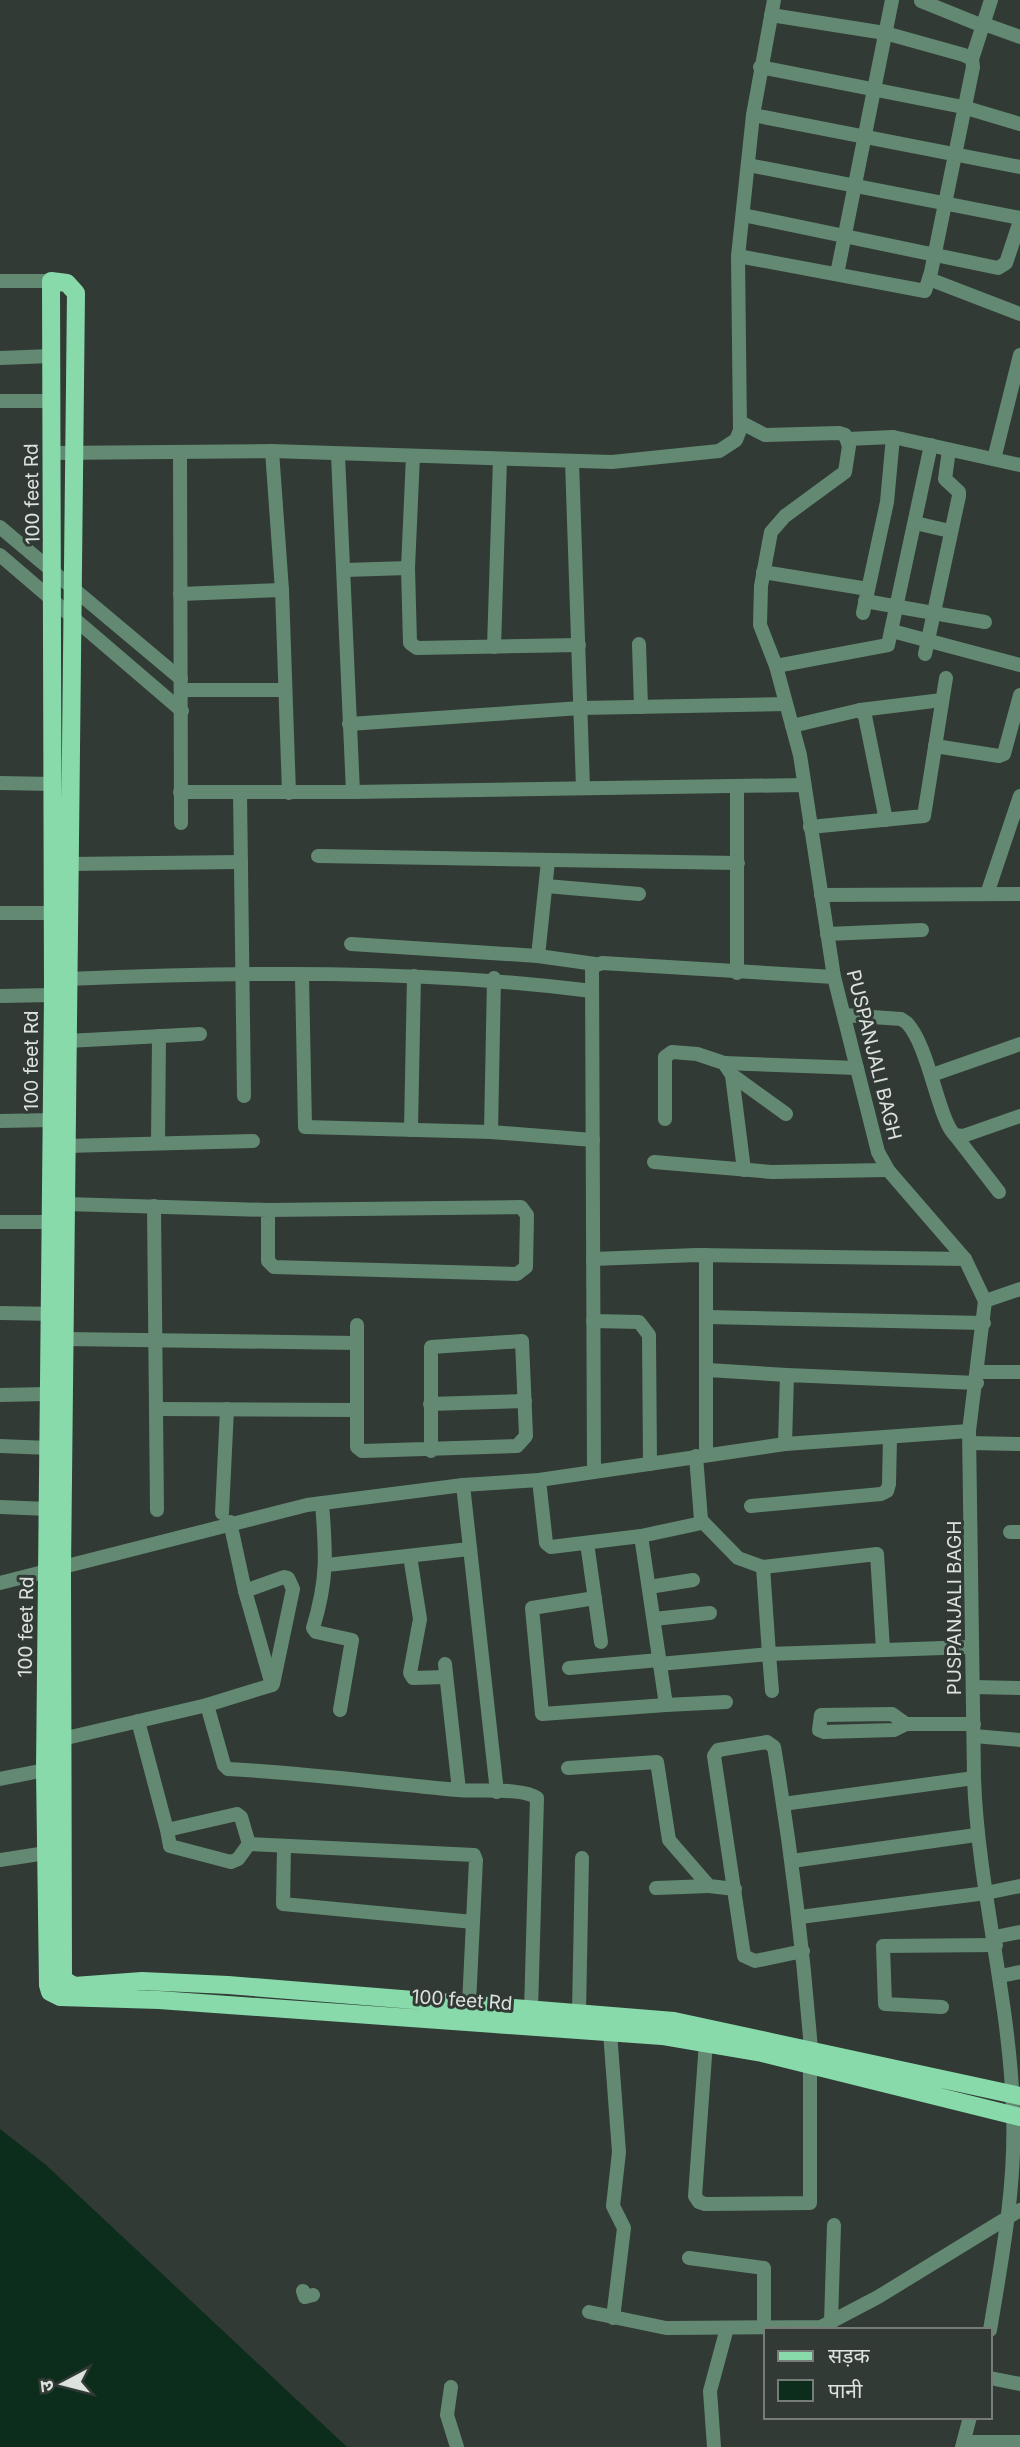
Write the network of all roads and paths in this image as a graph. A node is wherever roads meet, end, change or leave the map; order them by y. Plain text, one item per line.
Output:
1 (774, 0) edge
2 (892, 0) edge
3 (991, 0) edge
4 (921, 1) edge
5 (771, 15) junction
6 (983, 25) junction
7 (885, 33) junction
8 (1020, 37) edge
9 (972, 60) junction
10 (760, 67) junction
11 (875, 90) junction
12 (963, 107) junction
13 (753, 115) junction
14 (1020, 124) edge
15 (864, 137) junction
16 (955, 155) junction
17 (748, 165) junction
18 (1020, 167) edge
19 (854, 186) junction
20 (944, 202) junction
21 (743, 215) junction
22 (1020, 219) edge
23 (844, 236) junction
24 (934, 254) junction
25 (738, 256) junction
26 (837, 274) junction
27 (929, 279) junction
28 (0, 281) edge
29 (51, 281) junction
30 (1020, 314) edge
31 (1020, 355) edge
32 (51, 356) junction
33 (0, 358) edge
34 (1017, 382) edge
35 (0, 401) edge
36 (52, 401) junction
37 (740, 422) junction
38 (893, 437) junction
39 (847, 439) junction
40 (931, 445) junction
41 (949, 450) junction
42 (272, 451) junction
43 (52, 453) junction
44 (72, 453) junction
45 (180, 454) junction
46 (338, 455) junction
47 (413, 456) junction
48 (500, 459) junction
49 (994, 459) junction
50 (572, 461) junction
51 (1020, 465) edge
52 (915, 523) junction
53 (0, 527) edge
54 (950, 531) junction
55 (0, 555) edge
56 (408, 568) junction
57 (345, 570) junction
58 (54, 572) junction
59 (763, 572) junction
60 (71, 589) junction
61 (282, 590) junction
62 (180, 594) junction
63 (53, 599) junction
64 (865, 601) junction
65 (898, 607) junction
66 (932, 612) junction
67 (71, 614) junction
68 (985, 622) dead end
69 (892, 631) junction
70 (928, 639) junction
71 (639, 644) dead end
72 (579, 645) junction
73 (494, 647) junction
74 (925, 654) dead end
75 (1020, 665) edge
76 (776, 666) junction
77 (946, 678) dead end
78 (181, 685) junction
79 (285, 690) junction
80 (1020, 695) edge
81 (942, 700) junction
82 (786, 704) junction
83 (641, 707) junction
84 (581, 708) junction
85 (860, 710) junction
86 (182, 711) junction
87 (349, 724) junction
88 (792, 726) junction
89 (935, 746) junction
90 (0, 783) edge
91 (53, 784) junction
92 (804, 785) junction
93 (737, 786) junction
94 (583, 789) junction
95 (180, 792) junction
96 (240, 792) junction
97 (353, 792) junction
98 (289, 793) junction
99 (1020, 796) edge
100 (887, 820) junction
101 (181, 823) dead end
102 (810, 827) junction
103 (318, 856) dead end
104 (548, 861) junction
105 (241, 862) junction
106 (738, 863) junction
107 (68, 864) junction
108 (546, 886) junction
109 (639, 894) dead end
110 (987, 894) junction
111 (1020, 894) edge
112 (821, 895) junction
113 (0, 913) edge
114 (53, 913) junction
115 (922, 930) dead end
116 (827, 934) junction
117 (351, 944) dead end
118 (538, 956) junction
119 (595, 964) junction
120 (737, 973) junction
121 (243, 975) junction
122 (302, 976) junction
123 (414, 976) junction
124 (834, 977) junction
125 (494, 978) junction
126 (67, 979) junction
127 (592, 990) junction
128 (53, 995) junction
129 (0, 996) edge
130 (845, 1015) junction
131 (200, 1034) dead end
132 (159, 1036) junction
133 (67, 1041) junction
134 (1020, 1044) edge
135 (857, 1068) junction
136 (728, 1069) junction
137 (932, 1075) junction
138 (244, 1096) dead end
139 (786, 1114) dead end
140 (1020, 1116) edge
141 (665, 1119) dead end
142 (52, 1120) junction
143 (0, 1121) edge
144 (411, 1130) junction
145 (491, 1132) junction
146 (955, 1135) junction
147 (593, 1140) junction
148 (253, 1141) dead end
149 (158, 1142) junction
150 (66, 1146) junction
151 (654, 1162) dead end
152 (744, 1170) junction
153 (888, 1170) junction
154 (999, 1192) dead end
155 (66, 1204) junction
156 (154, 1206) junction
157 (268, 1210) junction
158 (0, 1222) edge
159 (51, 1223) junction
160 (706, 1255) junction
161 (593, 1259) junction
162 (964, 1259) junction
163 (1020, 1289) edge
164 (985, 1301) junction
165 (0, 1313) edge
166 (58, 1314) junction
167 (707, 1317) junction
168 (593, 1321) junction
169 (984, 1322) junction
170 (357, 1325) dead end
171 (65, 1339) junction
172 (155, 1340) junction
173 (356, 1343) junction
174 (708, 1370) junction
175 (1020, 1372) edge
176 (787, 1375) junction
177 (977, 1378) junction
178 (47, 1394) junction
179 (0, 1395) edge
180 (525, 1401) junction
181 (430, 1404) junction
182 (156, 1409) junction
183 (227, 1409) junction
184 (357, 1410) junction
185 (890, 1437) junction
186 (970, 1437) junction
187 (785, 1444) junction
188 (1020, 1444) edge
189 (0, 1446) edge
190 (49, 1448) junction
191 (431, 1451) junction
192 (701, 1455) junction
193 (650, 1464) junction
194 (594, 1472) junction
195 (539, 1480) junction
196 (463, 1485) junction
197 (322, 1503) junction
198 (751, 1506) dead end
199 (0, 1507) edge
200 (48, 1509) junction
201 (158, 1510) dead end
202 (226, 1518) junction
203 (701, 1520) junction
204 (641, 1536) junction
205 (587, 1543) junction
206 (470, 1549) junction
207 (410, 1556) junction
208 (327, 1566) junction
209 (763, 1567) junction
210 (54, 1571) junction
211 (693, 1580) dead end
212 (0, 1583) edge
213 (649, 1587) junction
214 (245, 1591) junction
215 (595, 1598) junction
216 (710, 1613) dead end
217 (654, 1619) junction
218 (601, 1642) dead end
219 (972, 1647) junction
220 (883, 1649) junction
221 (769, 1654) junction
222 (659, 1662) junction
223 (569, 1668) dead end
224 (272, 1685) junction
225 (973, 1687) junction
226 (1020, 1688) edge
227 (772, 1690) dead end
228 (726, 1702) dead end
229 (207, 1705) junction
230 (666, 1705) junction
231 (340, 1710) dead end
232 (138, 1721) junction
233 (906, 1724) junction
234 (974, 1730) junction
235 (62, 1739) junction
236 (1020, 1740) edge
237 (568, 1768) dead end
238 (45, 1770) junction
239 (974, 1778) junction
240 (0, 1779) edge
241 (459, 1790) junction
242 (497, 1792) junction
243 (783, 1804) junction
244 (167, 1830) junction
245 (976, 1835) junction
246 (249, 1844) junction
247 (284, 1847) junction
248 (46, 1853) junction
249 (582, 1858) dead end
250 (0, 1860) edge
251 (792, 1861) junction
252 (709, 1886) junction
253 (1020, 1886) edge
254 (656, 1888) dead end
255 (735, 1889) junction
256 (986, 1894) junction
257 (800, 1917) junction
258 (473, 1922) junction
259 (1020, 1932) edge
260 (995, 1941) junction
261 (803, 1951) junction
262 (1020, 1972) edge
263 (1001, 1976) junction
264 (469, 2004) junction
265 (942, 2007) dead end
266 (531, 2011) junction
267 (579, 2012) junction
268 (610, 2032) junction
269 (709, 2038) junction
270 (1014, 2039) edge
271 (810, 2059) junction
272 (1016, 2095) edge
273 (1017, 2116) edge
274 (1014, 2213) edge
275 (834, 2225) dead end
276 (689, 2258) dead end
277 (590, 2312) dead end
278 (613, 2318) junction
279 (831, 2323) junction
280 (764, 2327) junction
281 (727, 2328) junction
282 (989, 2328) edge
283 (992, 2378) edge
284 (1020, 2384) edge
285 (451, 2387) dead end
286 (970, 2419) edge
287 (1020, 2442) edge
288 (964, 2444) edge
289 (457, 2447) edge
290 (714, 2447) edge

1 - 5 street
2 - 7 street
3 - 6 street
4 - 6 street
5 - 7 street
5 - 10 street
6 - 8 street
6 - 9 street
7 - 9 street
7 - 11 street
9 - 12 street
10 - 11 street
10 - 13 street
11 - 12 street
11 - 15 street
12 - 14 street
12 - 16 street
13 - 15 street
13 - 17 street
15 - 16 street
15 - 19 street
16 - 18 street
16 - 20 street
17 - 19 street
17 - 21 street
19 - 20 street
19 - 23 street
20 - 22 street
20 - 24 street
21 - 23 street
21 - 25 street
22 - 24 street
23 - 24 street
23 - 26 street
24 - 27 street
25 - 26 street
25 - 37 street
26 - 27 street
27 - 30 street
28 - 29 street
29 - 32 main road, 100 feet Rd
29 - 44 main road
31 - 34 street
32 - 33 street
32 - 36 main road, 100 feet Rd
34 - 49 street
35 - 36 street
36 - 43 main road, 100 feet Rd
37 - 39 street
37 - 50 street
38 - 39 street
38 - 40 street
38 - 64 street
39 - 59 street, PUSPANJALI BAGH
40 - 41 street
40 - 52 street
41 - 49 street
41 - 54 street
42 - 45 street
42 - 46 street
42 - 61 street
43 - 44 street
43 - 58 main road, 100 feet Rd
44 - 45 street
44 - 60 main road
45 - 62 street
46 - 47 street
46 - 57 street
47 - 48 street
47 - 56 street
48 - 50 street
48 - 73 street
49 - 51 street
50 - 72 street
52 - 54 street
52 - 65 street
53 - 58 street
54 - 66 street
55 - 63 street
56 - 57 street
56 - 73 street
57 - 87 street
58 - 60 street
58 - 63 main road, 100 feet Rd
59 - 64 street
59 - 76 street, PUSPANJALI BAGH
60 - 67 main road
60 - 78 street
61 - 62 street
61 - 79 street
62 - 78 street
63 - 67 street
63 - 91 main road, 100 feet Rd
64 - 65 street
65 - 66 street
65 - 69 street
66 - 68 street
66 - 70 street
67 - 86 street
67 - 107 main road
69 - 70 street
69 - 76 street
70 - 74 street
70 - 75 street
71 - 83 street
72 - 73 street
72 - 84 street
76 - 82 street, PUSPANJALI BAGH
77 - 81 street
78 - 79 street
78 - 86 street
79 - 98 street
80 - 89 street
81 - 85 street
81 - 89 street
82 - 83 street
82 - 88 street, PUSPANJALI BAGH
83 - 84 street
84 - 87 street
84 - 94 street
85 - 88 street
85 - 100 street
86 - 95 street
87 - 97 street
88 - 92 street, PUSPANJALI BAGH
89 - 100 street
90 - 91 street
91 - 114 main road, 100 feet Rd
92 - 93 street
92 - 102 street, PUSPANJALI BAGH
93 - 94 street
93 - 106 street
94 - 97 street
95 - 96 street
95 - 101 street
96 - 98 street
96 - 105 street
97 - 98 street
99 - 110 street
100 - 102 street
102 - 112 street, PUSPANJALI BAGH
103 - 104 street
104 - 106 street
104 - 108 street
105 - 107 street
105 - 121 street
106 - 120 street
107 - 126 main road
108 - 109 street
108 - 118 street
110 - 111 street
110 - 112 street
112 - 116 street, PUSPANJALI BAGH
113 - 114 street
114 - 128 main road, 100 feet Rd
115 - 116 street
116 - 124 street, PUSPANJALI BAGH
117 - 118 street
118 - 119 street
119 - 120 street
119 - 127 street
120 - 124 street
121 - 122 street
121 - 126 street
121 - 138 street
122 - 123 street
122 - 144 street
123 - 125 street
123 - 144 street
124 - 130 street, PUSPANJALI BAGH
125 - 127 street
125 - 145 street
126 - 133 main road
127 - 147 street
128 - 129 street
128 - 142 main road, 100 feet Rd
130 - 135 street, PUSPANJALI BAGH
130 - 137 street
131 - 132 street
132 - 133 street
132 - 149 street
133 - 150 main road
134 - 137 street
135 - 136 street
135 - 153 street, PUSPANJALI BAGH
136 - 139 street
136 - 141 street
136 - 152 street
137 - 146 street
140 - 146 street
142 - 143 street
142 - 159 main road, 100 feet Rd
144 - 145 street
145 - 147 street
146 - 154 street
147 - 161 street
148 - 149 street
149 - 150 street
150 - 155 main road
151 - 152 street
152 - 153 street
153 - 162 street, PUSPANJALI BAGH
155 - 156 street
155 - 166 main road
156 - 157 street
156 - 172 street
157 - 157 street
158 - 159 street
159 - 166 main road, 100 feet Rd
160 - 161 street
160 - 162 street
160 - 167 street
161 - 168 street
162 - 164 street, PUSPANJALI BAGH
163 - 164 street
164 - 169 street, PUSPANJALI BAGH
165 - 166 street
166 - 171 main road
166 - 178 main road, 100 feet Rd
167 - 169 street
167 - 174 street
168 - 193 street
168 - 194 street
169 - 177 street, PUSPANJALI BAGH
170 - 173 street
171 - 172 street
171 - 210 main road
172 - 173 street
172 - 182 street
173 - 184 street
174 - 176 street
174 - 192 street
175 - 177 street
176 - 177 street
176 - 187 street
177 - 186 street, PUSPANJALI BAGH
178 - 179 street
178 - 190 main road, 100 feet Rd
180 - 181 street
180 - 181 street
180 - 191 street
181 - 191 street
182 - 183 street
182 - 201 street
183 - 184 street
183 - 202 street
184 - 191 street
185 - 186 street
185 - 187 street
185 - 198 street
186 - 188 street
186 - 219 street, PUSPANJALI BAGH
187 - 192 street
189 - 190 street
190 - 200 main road, 100 feet Rd
192 - 193 street
192 - 203 street
193 - 194 street
194 - 195 street
195 - 196 street
195 - 205 street
196 - 197 street
196 - 206 street
197 - 202 street
197 - 208 street
199 - 200 street
200 - 210 main road, 100 feet Rd
202 - 210 street
202 - 214 street
203 - 204 street
203 - 209 street
204 - 205 street
204 - 213 street
205 - 215 street
206 - 207 street
206 - 242 street
207 - 208 street
207 - 241 street
208 - 231 street
209 - 220 street
209 - 221 street
210 - 212 street
210 - 235 main road
210 - 238 main road, 100 feet Rd
211 - 213 street
213 - 217 street
214 - 224 street
214 - 224 street
215 - 218 street
215 - 230 street
216 - 217 street
217 - 222 street
219 - 220 street
219 - 225 street, PUSPANJALI BAGH
220 - 221 street
221 - 222 street
221 - 227 street
222 - 223 street
222 - 230 street
224 - 229 street
225 - 226 street
225 - 234 street, PUSPANJALI BAGH
228 - 230 street
229 - 232 street
229 - 241 street
232 - 235 street
232 - 244 street
233 - 233 street
233 - 234 street
234 - 236 street
234 - 239 street, PUSPANJALI BAGH
235 - 264 main road
237 - 252 street
238 - 240 street
238 - 248 main road, 100 feet Rd
239 - 243 street
239 - 245 street, PUSPANJALI BAGH
241 - 242 street
242 - 266 street
243 - 251 street
243 - 255 street
244 - 246 street
244 - 246 street
245 - 251 street
245 - 256 street, PUSPANJALI BAGH
246 - 247 street
247 - 258 street
247 - 258 street
248 - 250 street
248 - 268 main road, 100 feet Rd
249 - 267 street
251 - 257 street
252 - 254 street
252 - 255 street
253 - 256 street
255 - 261 street
256 - 257 street
256 - 260 street, PUSPANJALI BAGH
257 - 261 street
258 - 264 street
259 - 260 street
260 - 263 street, PUSPANJALI BAGH
260 - 265 street
261 - 271 street
262 - 263 street
263 - 270 street, PUSPANJALI BAGH
264 - 266 main road
266 - 267 main road
267 - 269 main road
268 - 269 main road, 100 feet Rd
268 - 278 street
269 - 271 main road
269 - 271 street
270 - 272 street, PUSPANJALI BAGH
271 - 272 main road
271 - 273 main road
272 - 273 street, PUSPANJALI BAGH
273 - 274 street, PUSPANJALI BAGH
274 - 279 street
274 - 282 street, PUSPANJALI BAGH
275 - 279 street
276 - 280 street
277 - 278 street
278 - 281 street
279 - 280 street
280 - 281 street
281 - 290 street
283 - 284 street
285 - 289 street
286 - 288 street
287 - 288 street

